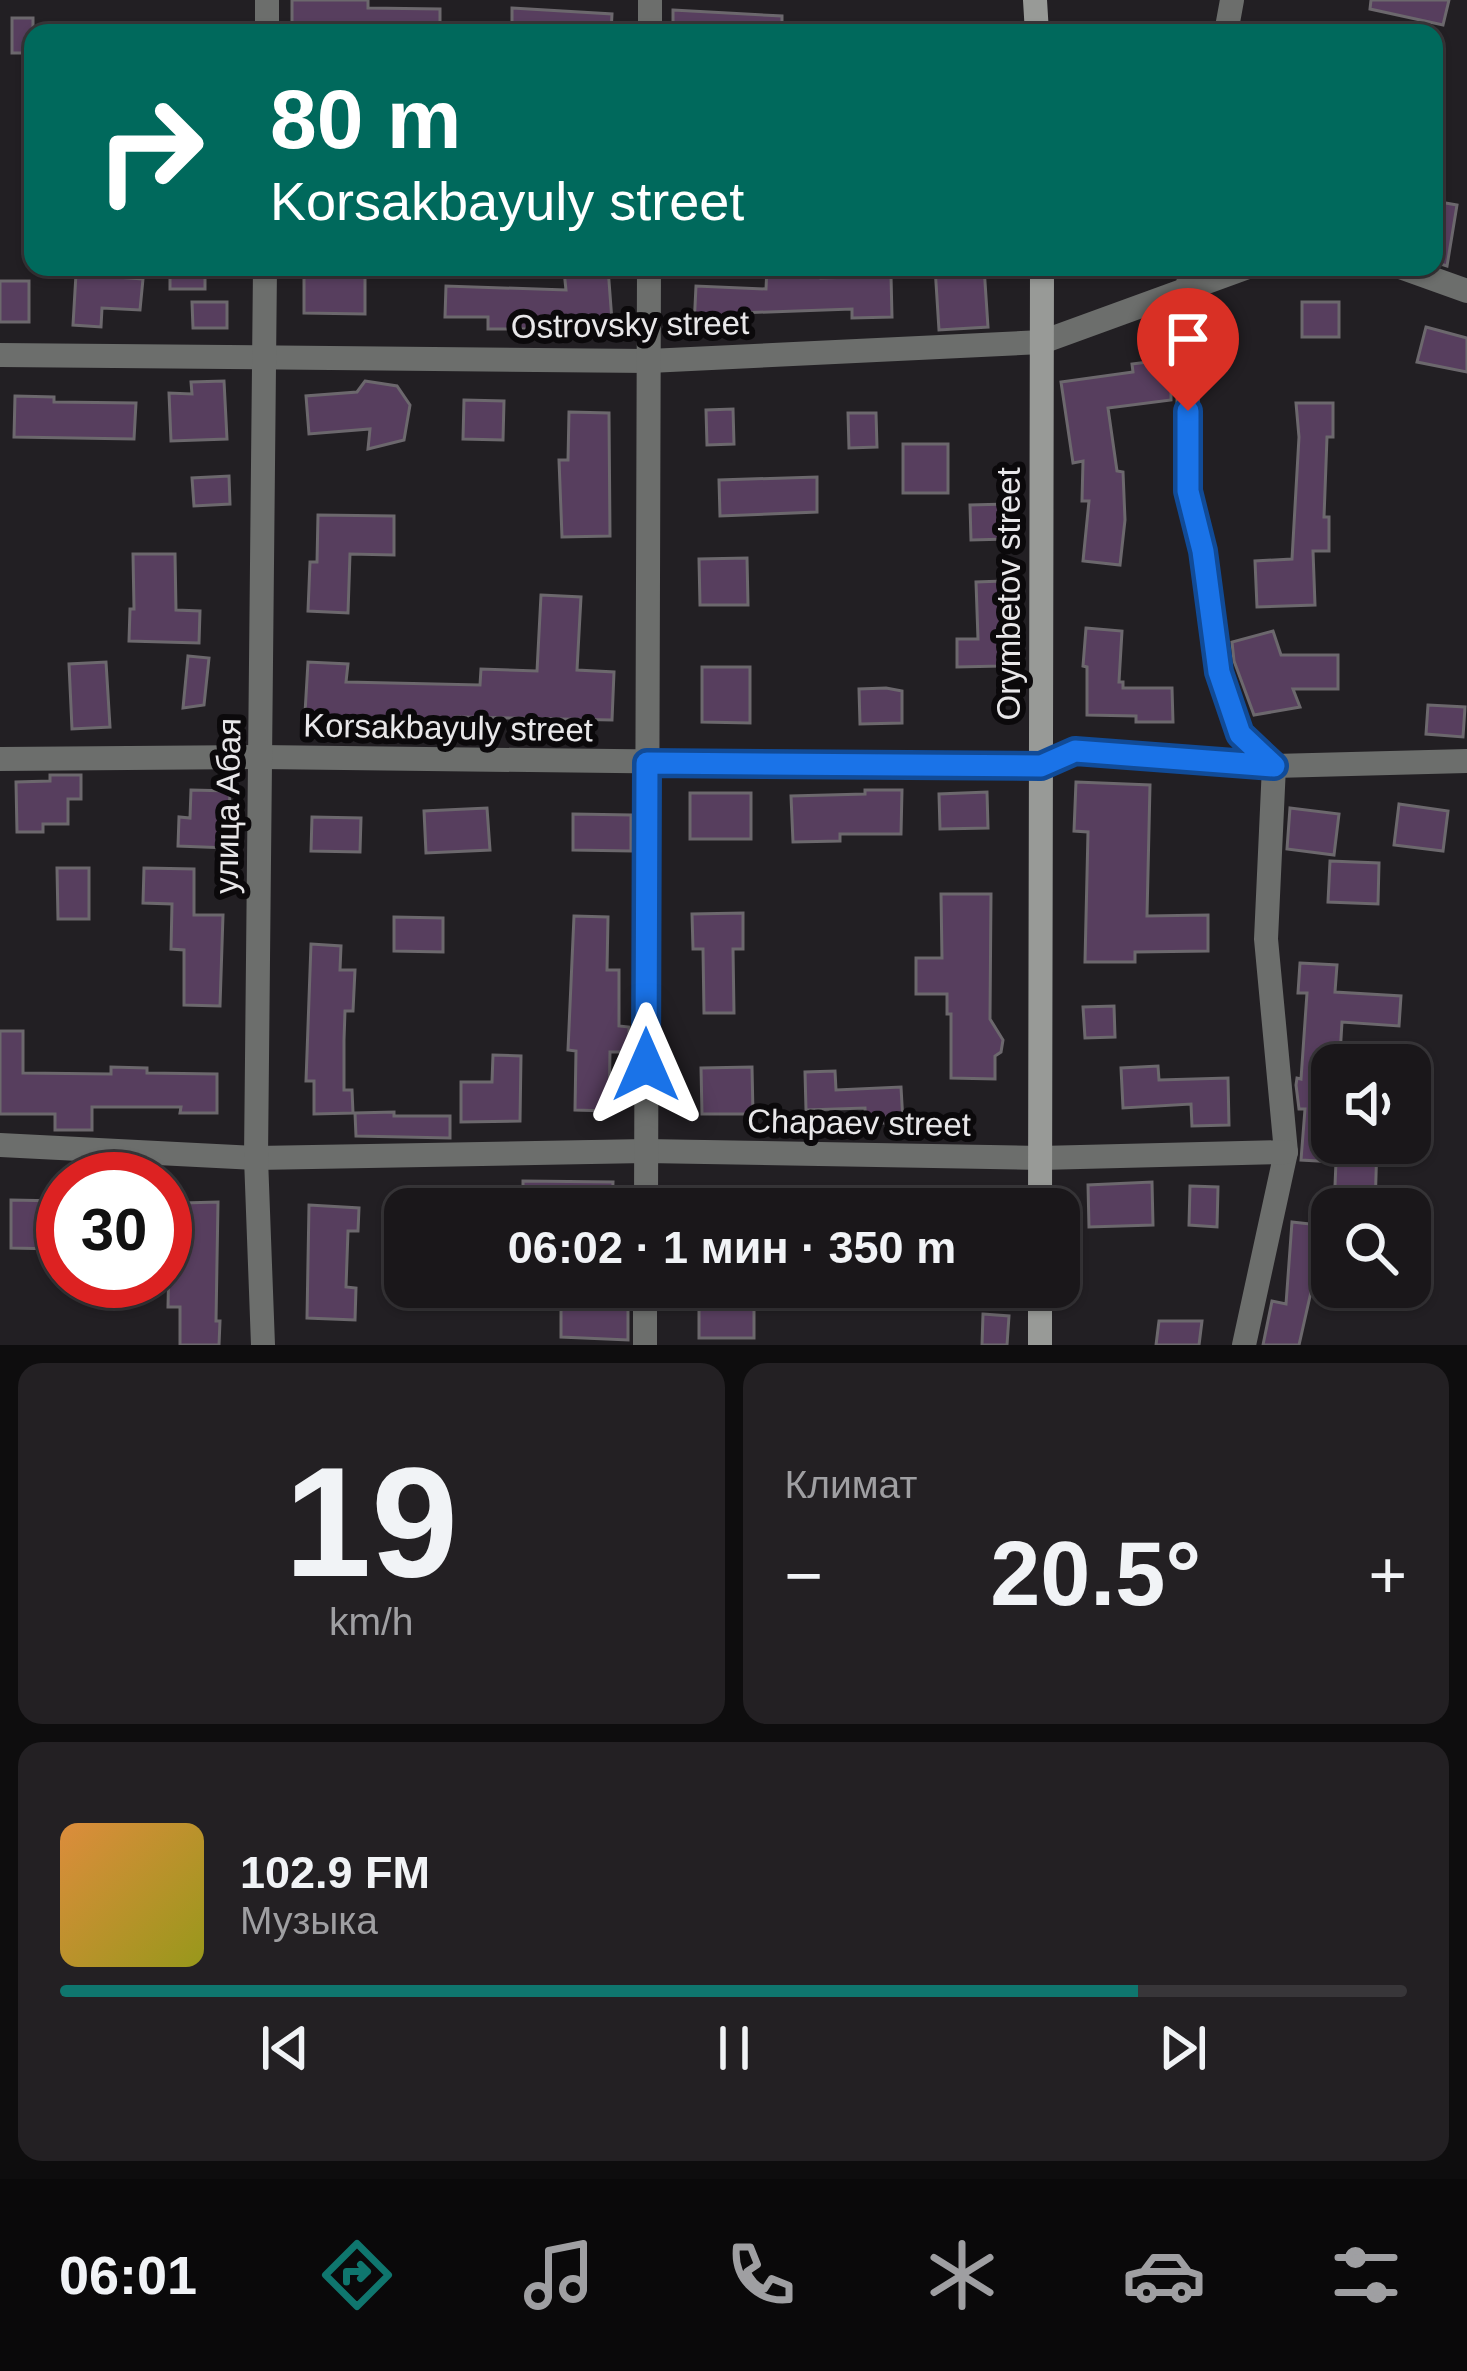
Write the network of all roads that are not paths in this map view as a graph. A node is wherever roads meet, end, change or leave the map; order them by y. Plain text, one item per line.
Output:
1 (265, 276) edge
2 (649, 276) edge
3 (1042, 276) edge
4 (1425, 276) edge
5 (1189, 279) edge
6 (1467, 291) edge
7 (1042, 342) junction
8 (0, 356) edge
9 (264, 357) junction
10 (649, 361) junction
11 (260, 757) junction
12 (0, 759) edge
13 (1467, 761) edge
14 (647, 763) junction
15 (1041, 766) junction
16 (1274, 766) junction
17 (0, 1145) edge
18 (646, 1151) junction
19 (1286, 1152) junction
20 (256, 1157) junction
21 (1040, 1158) junction
22 (646, 1188) edge
23 (1040, 1188) edge
24 (645, 1308) edge
25 (1040, 1308) edge
26 (263, 1345) edge
27 (645, 1345) edge
28 (1040, 1345) edge
29 (1244, 1345) edge

1 - 9 street, улица Абая
2 - 10 street
3 - 7 main road, Orymbetov street
4 - 6 street
5 - 7 street, Ostrovsky street
5 - 16 street
7 - 10 street, Ostrovsky street
7 - 15 main road, Orymbetov street
8 - 9 street, Ostrovsky street
9 - 10 street, Ostrovsky street
9 - 11 street, улица Абая
10 - 14 street
11 - 12 street, Korsakbayuly street
11 - 14 street, Korsakbayuly street
11 - 20 street, улица Абая
13 - 16 street, Korsakbayuly street
14 - 15 street, Korsakbayuly street
14 - 18 street
15 - 16 street, Korsakbayuly street
15 - 21 main road, Orymbetov street
16 - 19 street
17 - 20 street, Chapaev street
18 - 20 street, Chapaev street
18 - 21 street, Chapaev street
18 - 22 street
19 - 21 street, Chapaev street
19 - 29 street
20 - 26 street, улица Абая
21 - 23 main road, Orymbetov street
24 - 27 street
25 - 28 main road

